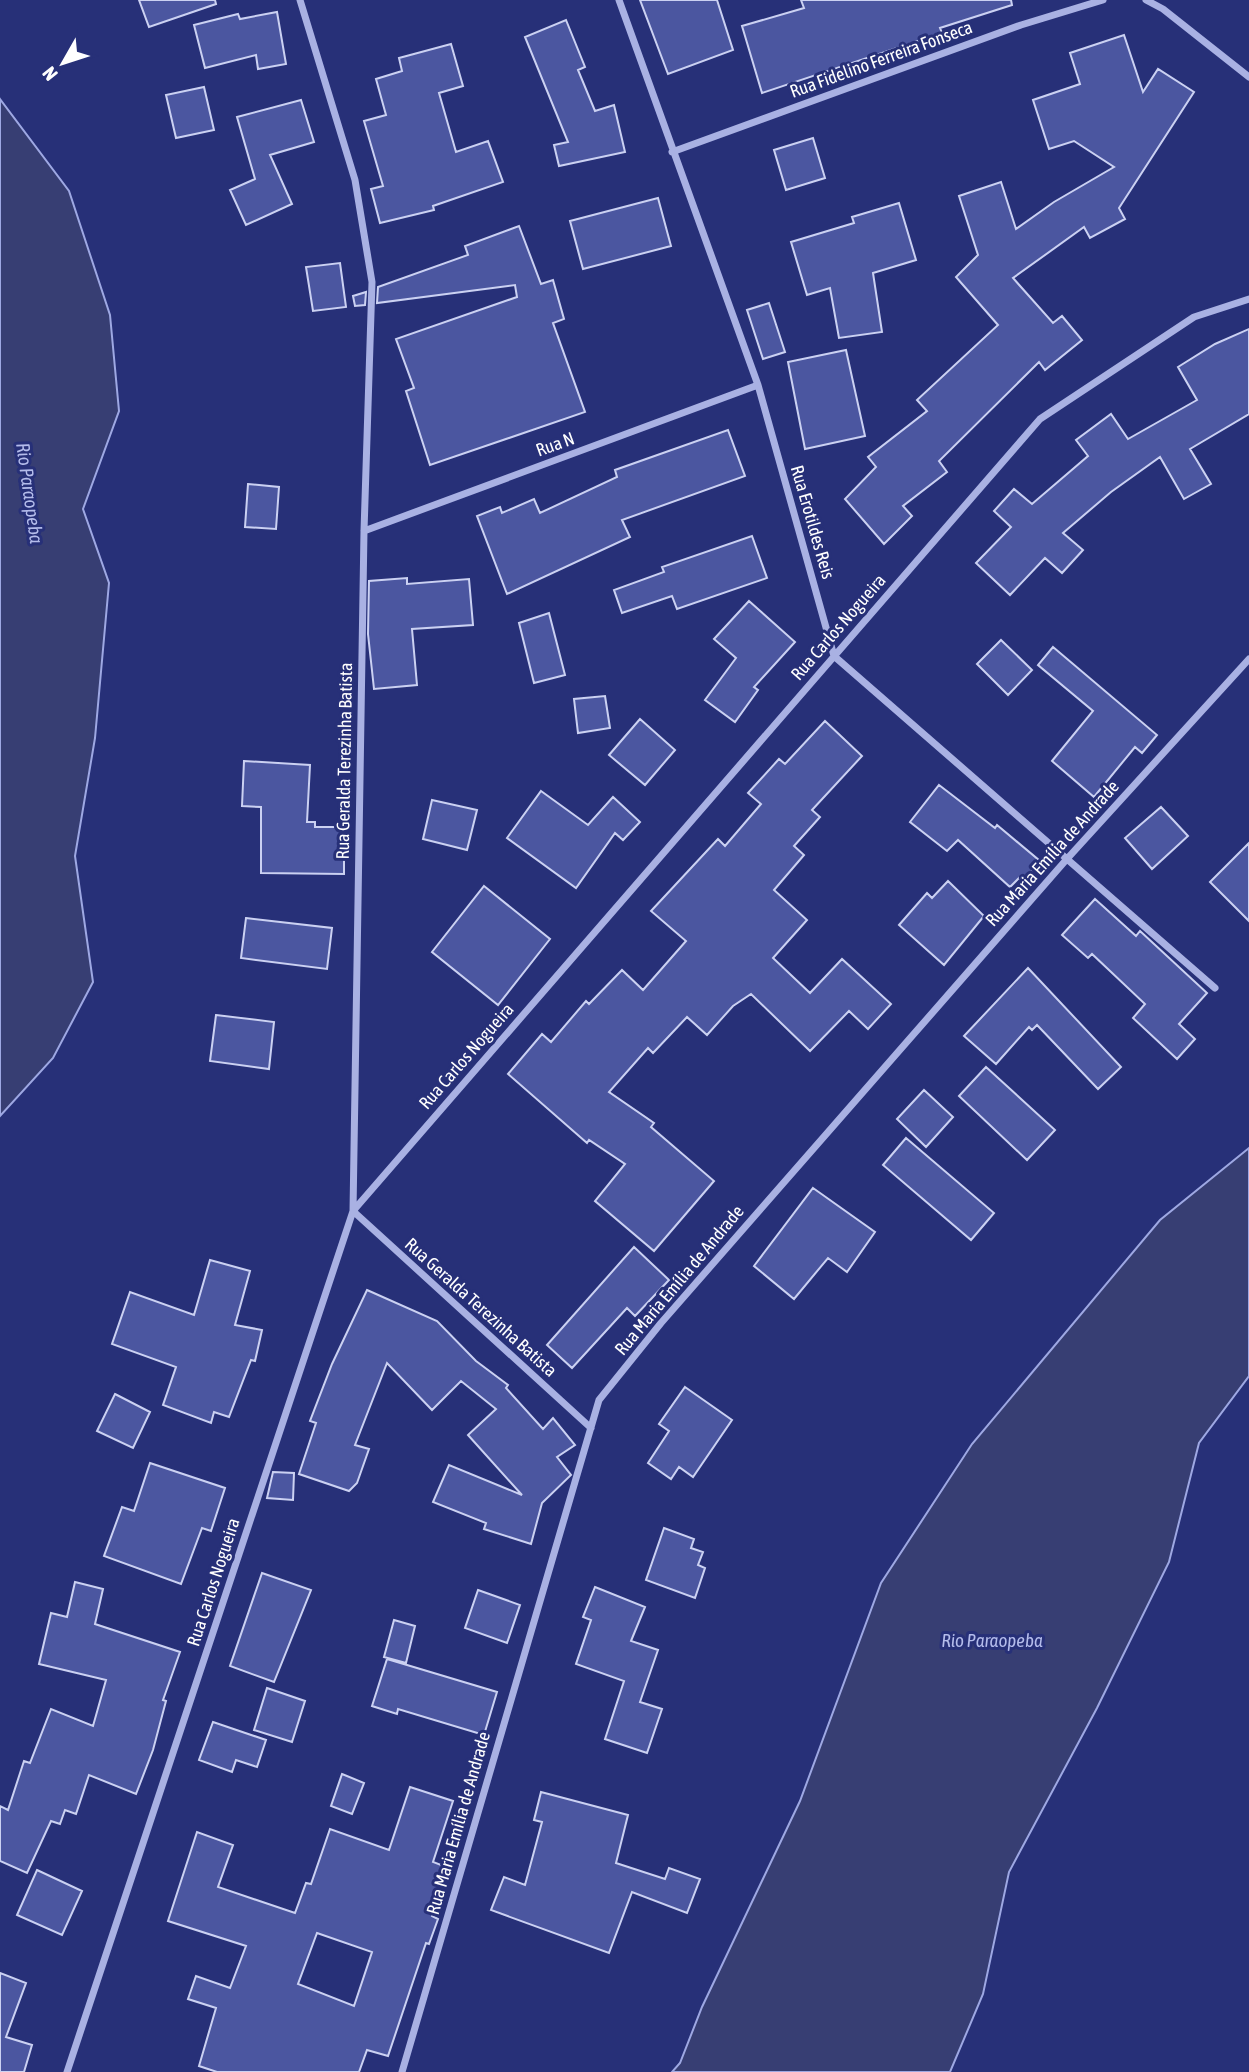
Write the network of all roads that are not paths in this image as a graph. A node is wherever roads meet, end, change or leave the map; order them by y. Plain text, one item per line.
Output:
1 (300, 0) edge
2 (619, 0) edge
3 (1103, 0) edge
4 (1146, 0) edge
5 (1249, 77) edge
6 (672, 152) junction
7 (1249, 299) edge
8 (758, 385) junction
9 (364, 531) junction
10 (834, 656) junction
11 (1249, 659) edge
12 (1066, 860) junction
13 (1215, 988) dead end
14 (353, 1211) junction
15 (591, 1428) junction
16 (66, 2072) edge
17 (402, 2072) edge

1 - 9 street, Rua Geralda Terezinha Batista
2 - 6 street, Rua Erotildes Reis
3 - 6 street, Rua Fidelino Ferreira Fonseca
4 - 5 street
6 - 8 street, Rua Erotildes Reis
7 - 10 street, Rua Carlos Nogueira
8 - 9 street, Rua N
8 - 10 street, Rua Erotildes Reis
9 - 14 street, Rua Geralda Terezinha Batista
10 - 12 street
10 - 14 street, Rua Carlos Nogueira
11 - 12 street, Rua Maria Emília de Andrade
12 - 13 street
12 - 15 street, Rua Maria Emília de Andrade
14 - 15 street, Rua Geralda Terezinha Batista
14 - 16 street, Rua Carlos Nogueira
15 - 17 street, Rua Maria Emília de Andrade

